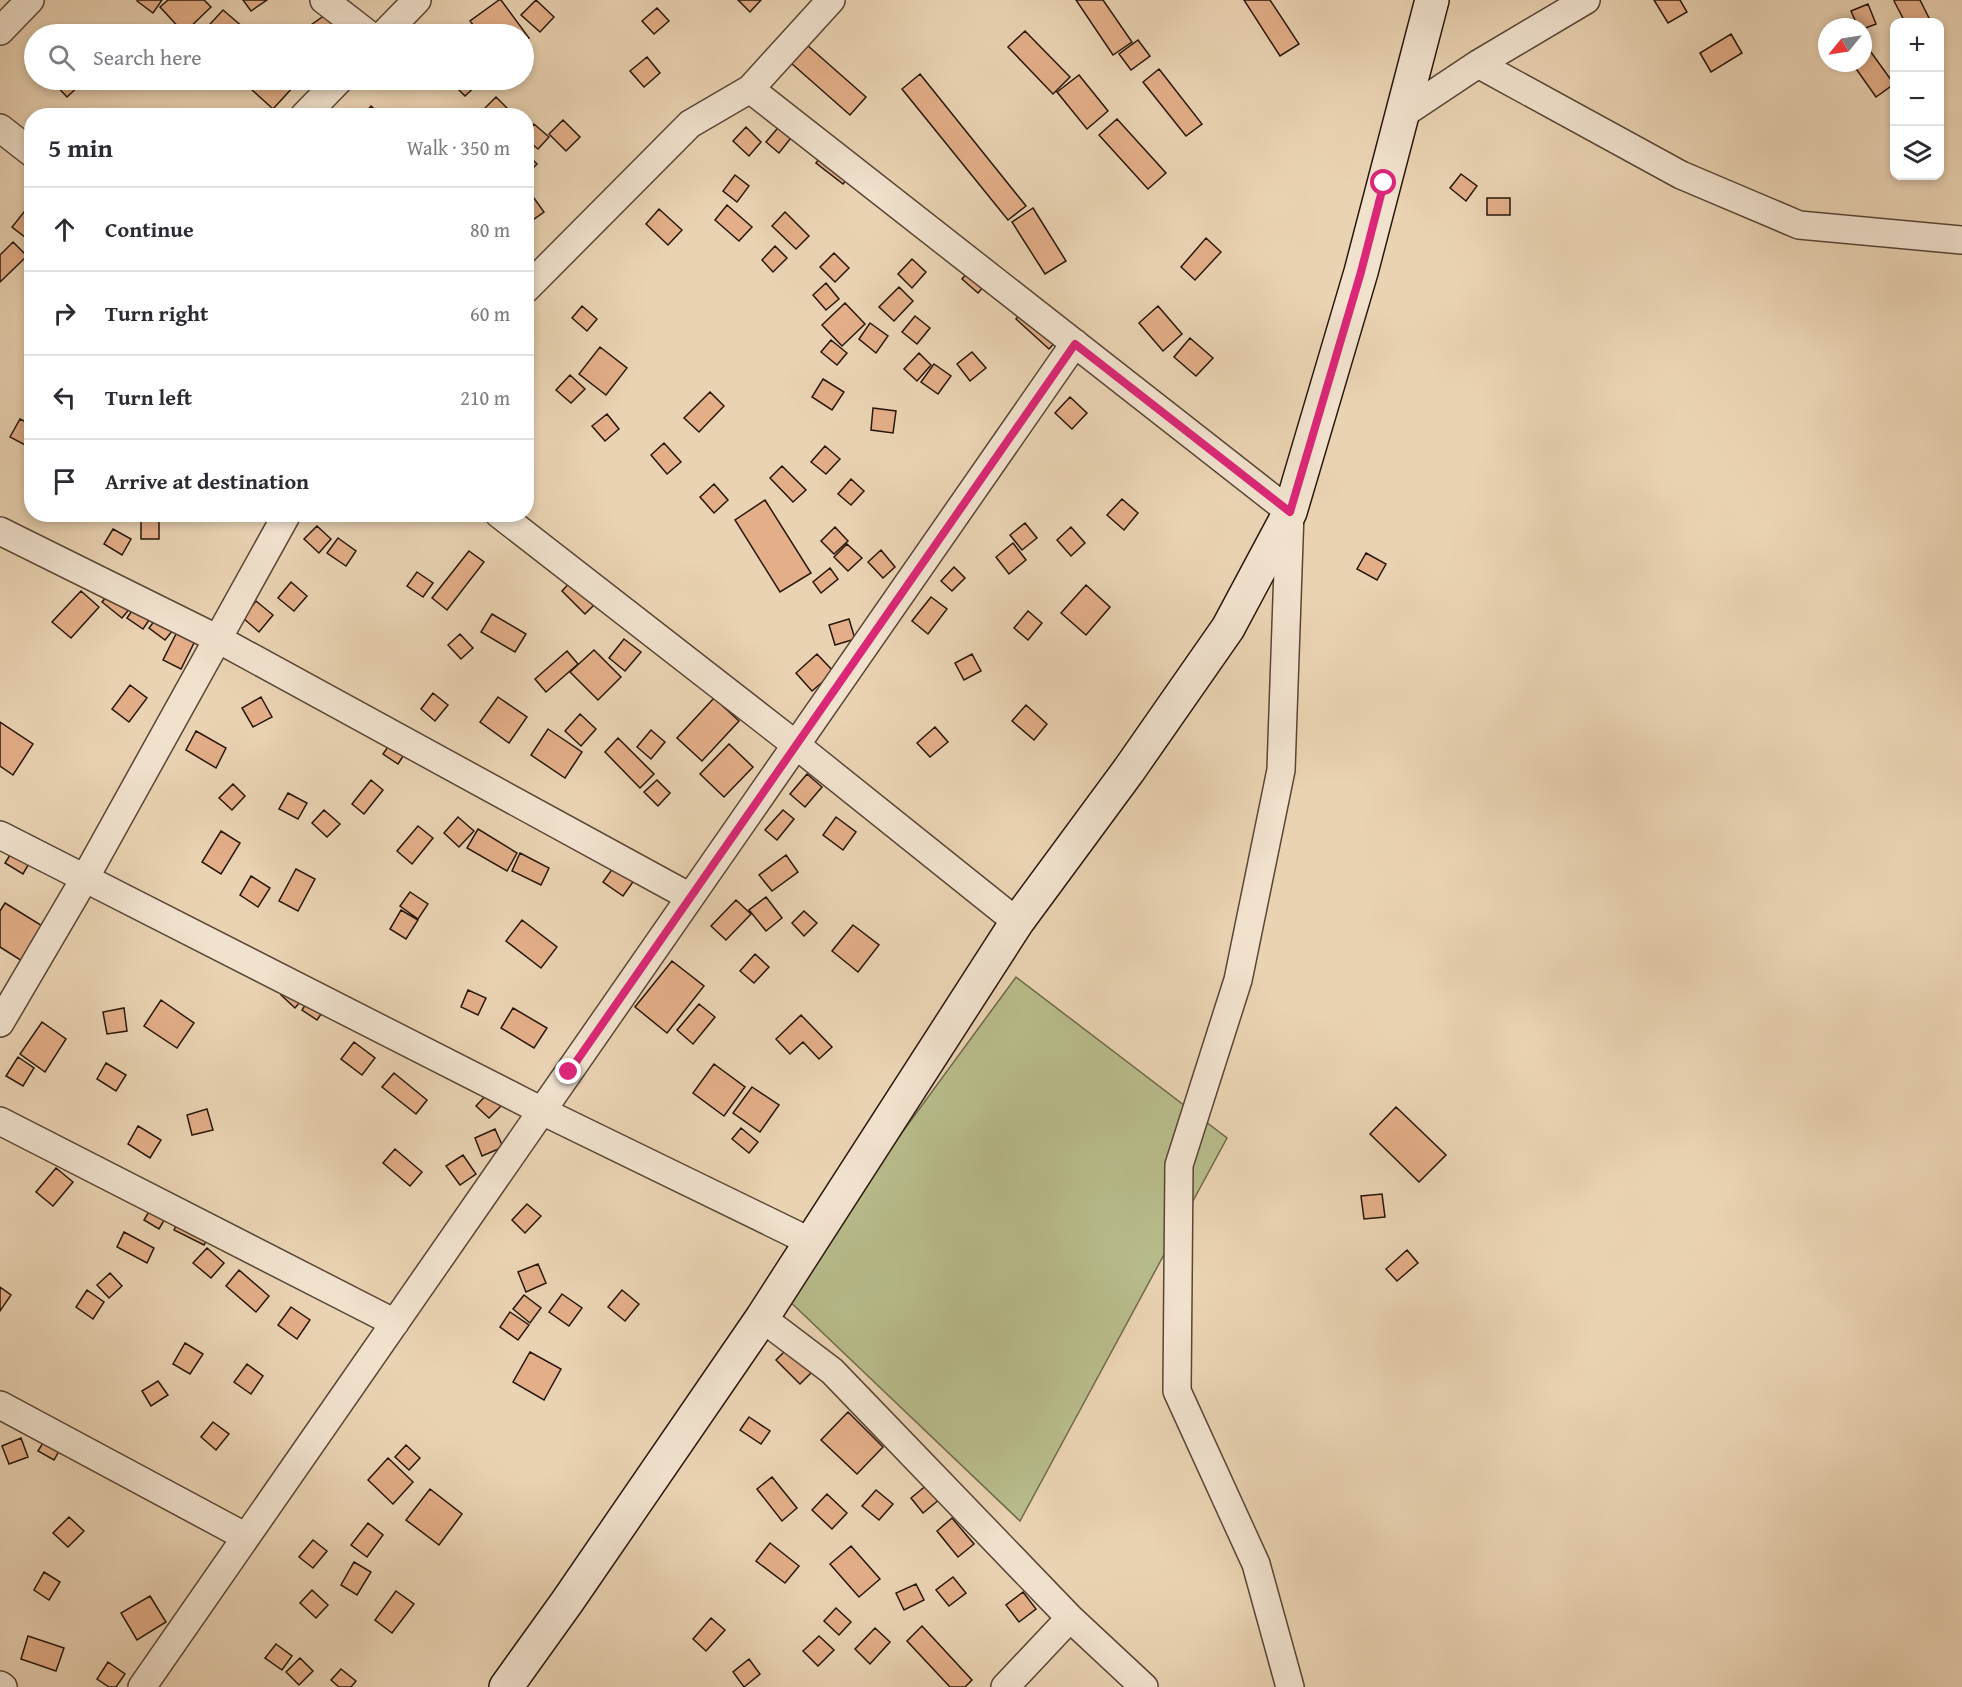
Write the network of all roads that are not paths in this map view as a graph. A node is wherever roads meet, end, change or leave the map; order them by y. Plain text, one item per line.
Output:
1 (30, 0) edge
2 (324, 0) edge
3 (417, 0) edge
4 (831, 0) edge
5 (1432, 0) edge
6 (1586, 0) edge
7 (355, 24) edge
8 (394, 24) edge
9 (0, 31) edge
10 (1478, 64) junction
11 (750, 89) junction
12 (329, 90) edge
13 (312, 108) edge
14 (1401, 116) junction
15 (0, 129) edge
16 (24, 147) edge
17 (1962, 240) edge
18 (534, 281) edge
19 (1075, 344) junction
20 (1290, 512) junction
21 (283, 522) edge
22 (509, 522) edge
23 (0, 531) edge
24 (218, 639) junction
25 (796, 745) junction
26 (0, 835) edge
27 (85, 878) junction
28 (690, 897) junction
29 (1017, 922) junction
30 (0, 1023) edge
31 (542, 1111) junction
32 (0, 1120) edge
33 (809, 1241) junction
34 (762, 1318) junction
35 (394, 1323) junction
36 (0, 1405) edge
37 (246, 1537) junction
38 (1070, 1618) junction
39 (142, 1687) edge
40 (506, 1687) edge
41 (1005, 1687) edge
42 (1144, 1687) edge
43 (1290, 1687) edge

1 - 9 street
2 - 7 street
3 - 8 street
4 - 11 street
5 - 14 main road
6 - 10 street
10 - 14 street
10 - 17 street
11 - 18 street
11 - 19 street
12 - 13 street
14 - 20 main road
15 - 16 street
19 - 20 street
19 - 25 street
20 - 29 main road
20 - 43 street
21 - 24 street
22 - 25 street
23 - 24 street
24 - 27 street
24 - 28 street
25 - 28 street
25 - 29 street
26 - 27 street
27 - 30 street
27 - 31 street
28 - 31 street
29 - 33 main road
31 - 33 street
31 - 35 street
32 - 35 street
33 - 34 main road
34 - 38 street
34 - 40 main road
35 - 37 street
36 - 37 street
37 - 39 street
38 - 41 street
38 - 42 street

